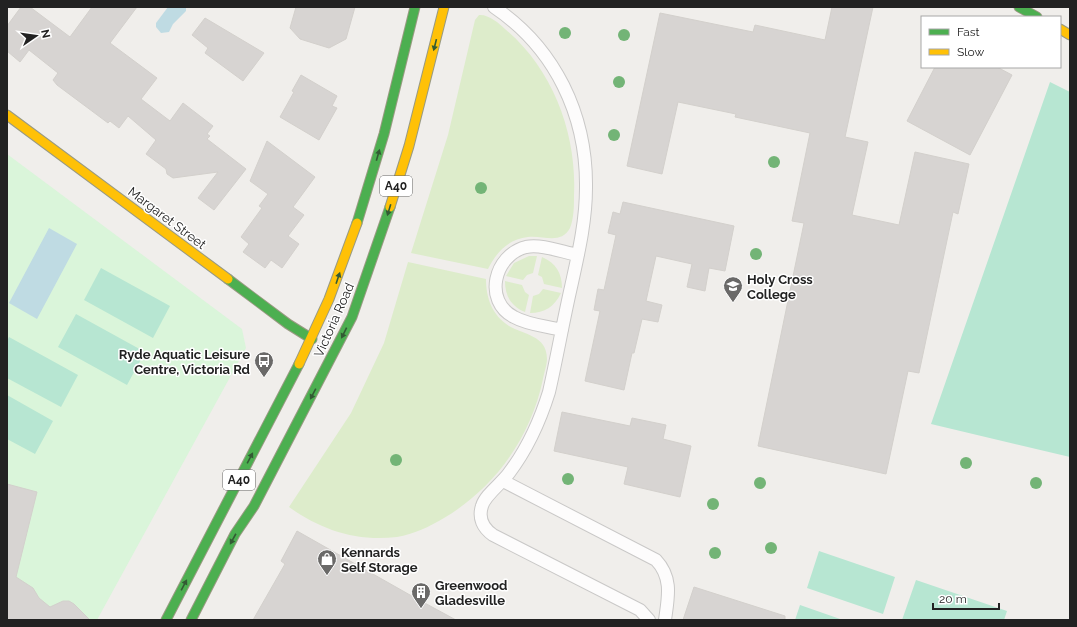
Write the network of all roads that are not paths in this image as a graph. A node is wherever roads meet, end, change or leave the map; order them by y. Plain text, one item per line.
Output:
1 (415, 7) edge
2 (444, 7) edge
3 (494, 7) edge
4 (1019, 7) edge
5 (1035, 16) edge
6 (1061, 30) edge
7 (1070, 35) edge
8 (7, 115) edge
9 (578, 255) junction
10 (562, 330) junction
11 (312, 339) junction
12 (503, 481) junction
13 (166, 620) edge
14 (190, 620) edge
15 (649, 620) edge
16 (666, 620) edge

11 -> 1 main road, Victoria Road / A40
2 -> 14 main road, Victoria Road / A40
3 - 9 lane
4 - 5 main road
6 - 7 main road
8 - 11 main road, Margaret Street
9 - 10 lane
9 - 10 lane
10 - 12 lane
13 -> 11 main road, Victoria Road / A40
12 - 15 lane
12 - 16 lane

